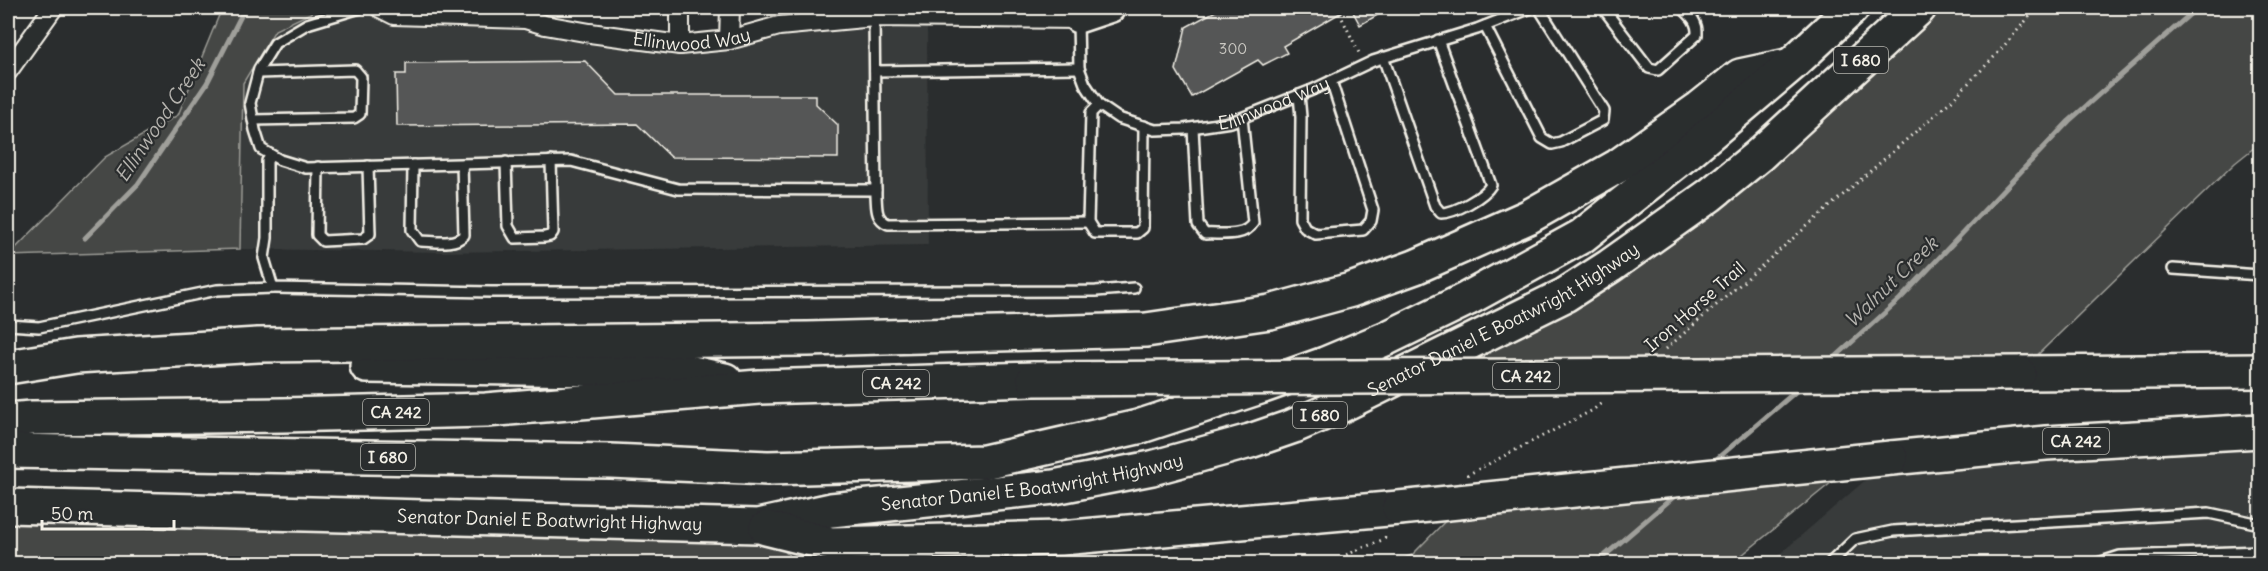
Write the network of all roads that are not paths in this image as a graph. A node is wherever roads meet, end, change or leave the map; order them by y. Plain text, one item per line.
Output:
1 (53, 8) edge
2 (360, 8) edge
3 (380, 8) edge
4 (680, 8) edge
5 (729, 8) edge
6 (1111, 8) edge
7 (1531, 8) edge
8 (1539, 8) edge
9 (1603, 8) edge
10 (1682, 8) edge
11 (1852, 8) edge
12 (1919, 8) edge
13 (482, 13) edge
14 (525, 13) edge
15 (927, 13) edge
16 (1077, 13) edge
17 (878, 14) edge
18 (1485, 26) junction
19 (729, 40) junction
20 (1438, 40) junction
21 (680, 45) junction
22 (1383, 57) junction
23 (1791, 65) junction
24 (1079, 68) junction
25 (8, 71) edge
26 (875, 71) junction
27 (258, 74) junction
28 (1331, 81) junction
29 (1299, 95) junction
30 (1099, 105) junction
31 (1242, 118) junction
32 (253, 120) junction
33 (1144, 126) junction
34 (1193, 128) junction
35 (271, 155) junction
36 (551, 161) junction
37 (506, 162) junction
38 (462, 164) junction
39 (413, 165) junction
40 (368, 166) junction
41 (318, 167) junction
42 (876, 190) junction
43 (1088, 222) junction
44 (2173, 269) dead end
45 (2260, 275) edge
46 (273, 288) junction
47 (1134, 288) dead end
48 (8, 325) edge
49 (8, 368) edge
50 (2260, 371) edge
51 (759, 387) junction
52 (8, 420) edge
53 (2260, 431) edge
54 (8, 451) edge
55 (8, 506) edge
56 (2260, 524) edge
57 (758, 526) junction
58 (2260, 551) edge
59 (1828, 564) edge
60 (2095, 564) edge

1 - 25 street
2 - 27 lane
3 - 13 street, Ellinwood Way
4 - 21 street
5 - 19 street
6 - 16 street, Ellinwood Way
7 - 18 lane, Ellinwood Way
8 - 18 lane
9 - 10 lane
11 - 23 highway, Senator Daniel E Boatwright Highway / I 680
12 - 57 highway, Senator Daniel E Boatwright Highway / I 680
13 - 14 street, Ellinwood Way
14 - 21 street, Ellinwood Way
15 - 16 street, Ellinwood Way
15 - 17 street, Ellinwood Way
16 - 24 lane, Ellinwood Way
17 - 19 street, Ellinwood Way
17 - 26 lane
18 - 20 lane, Ellinwood Way
19 - 21 street, Ellinwood Way
20 - 22 lane, Ellinwood Way
20 - 22 lane
22 - 28 lane, Ellinwood Way
23 - 49 highway
23 - 54 highway, Senator Daniel E Boatwright Highway / I 680
24 - 26 lane
24 - 30 lane, Ellinwood Way
26 - 42 lane
27 - 32 lane
27 - 32 lane
28 - 29 lane, Ellinwood Way
28 - 29 lane
29 - 31 lane, Ellinwood Way
30 - 33 lane, Ellinwood Way
30 - 43 lane
31 - 34 lane, Ellinwood Way
31 - 34 lane
32 - 35 lane
33 - 34 lane, Ellinwood Way
33 - 43 lane
35 - 41 lane
35 - 46 lane
36 - 37 lane
36 - 37 lane
36 - 42 lane
37 - 38 lane
38 - 39 lane
38 - 39 lane
39 - 40 lane
40 - 41 lane
40 - 41 lane
42 - 43 lane
44 - 45 lane
46 - 47 lane
46 - 48 lane
49 - 51 highway
50 - 51 highway, CA 242, bridge
51 - 52 highway, CA 242
53 - 57 highway, CA 242, bridge
55 - 57 highway, Senator Daniel E Boatwright Highway / I 680
56 - 59 lane
58 - 60 lane

